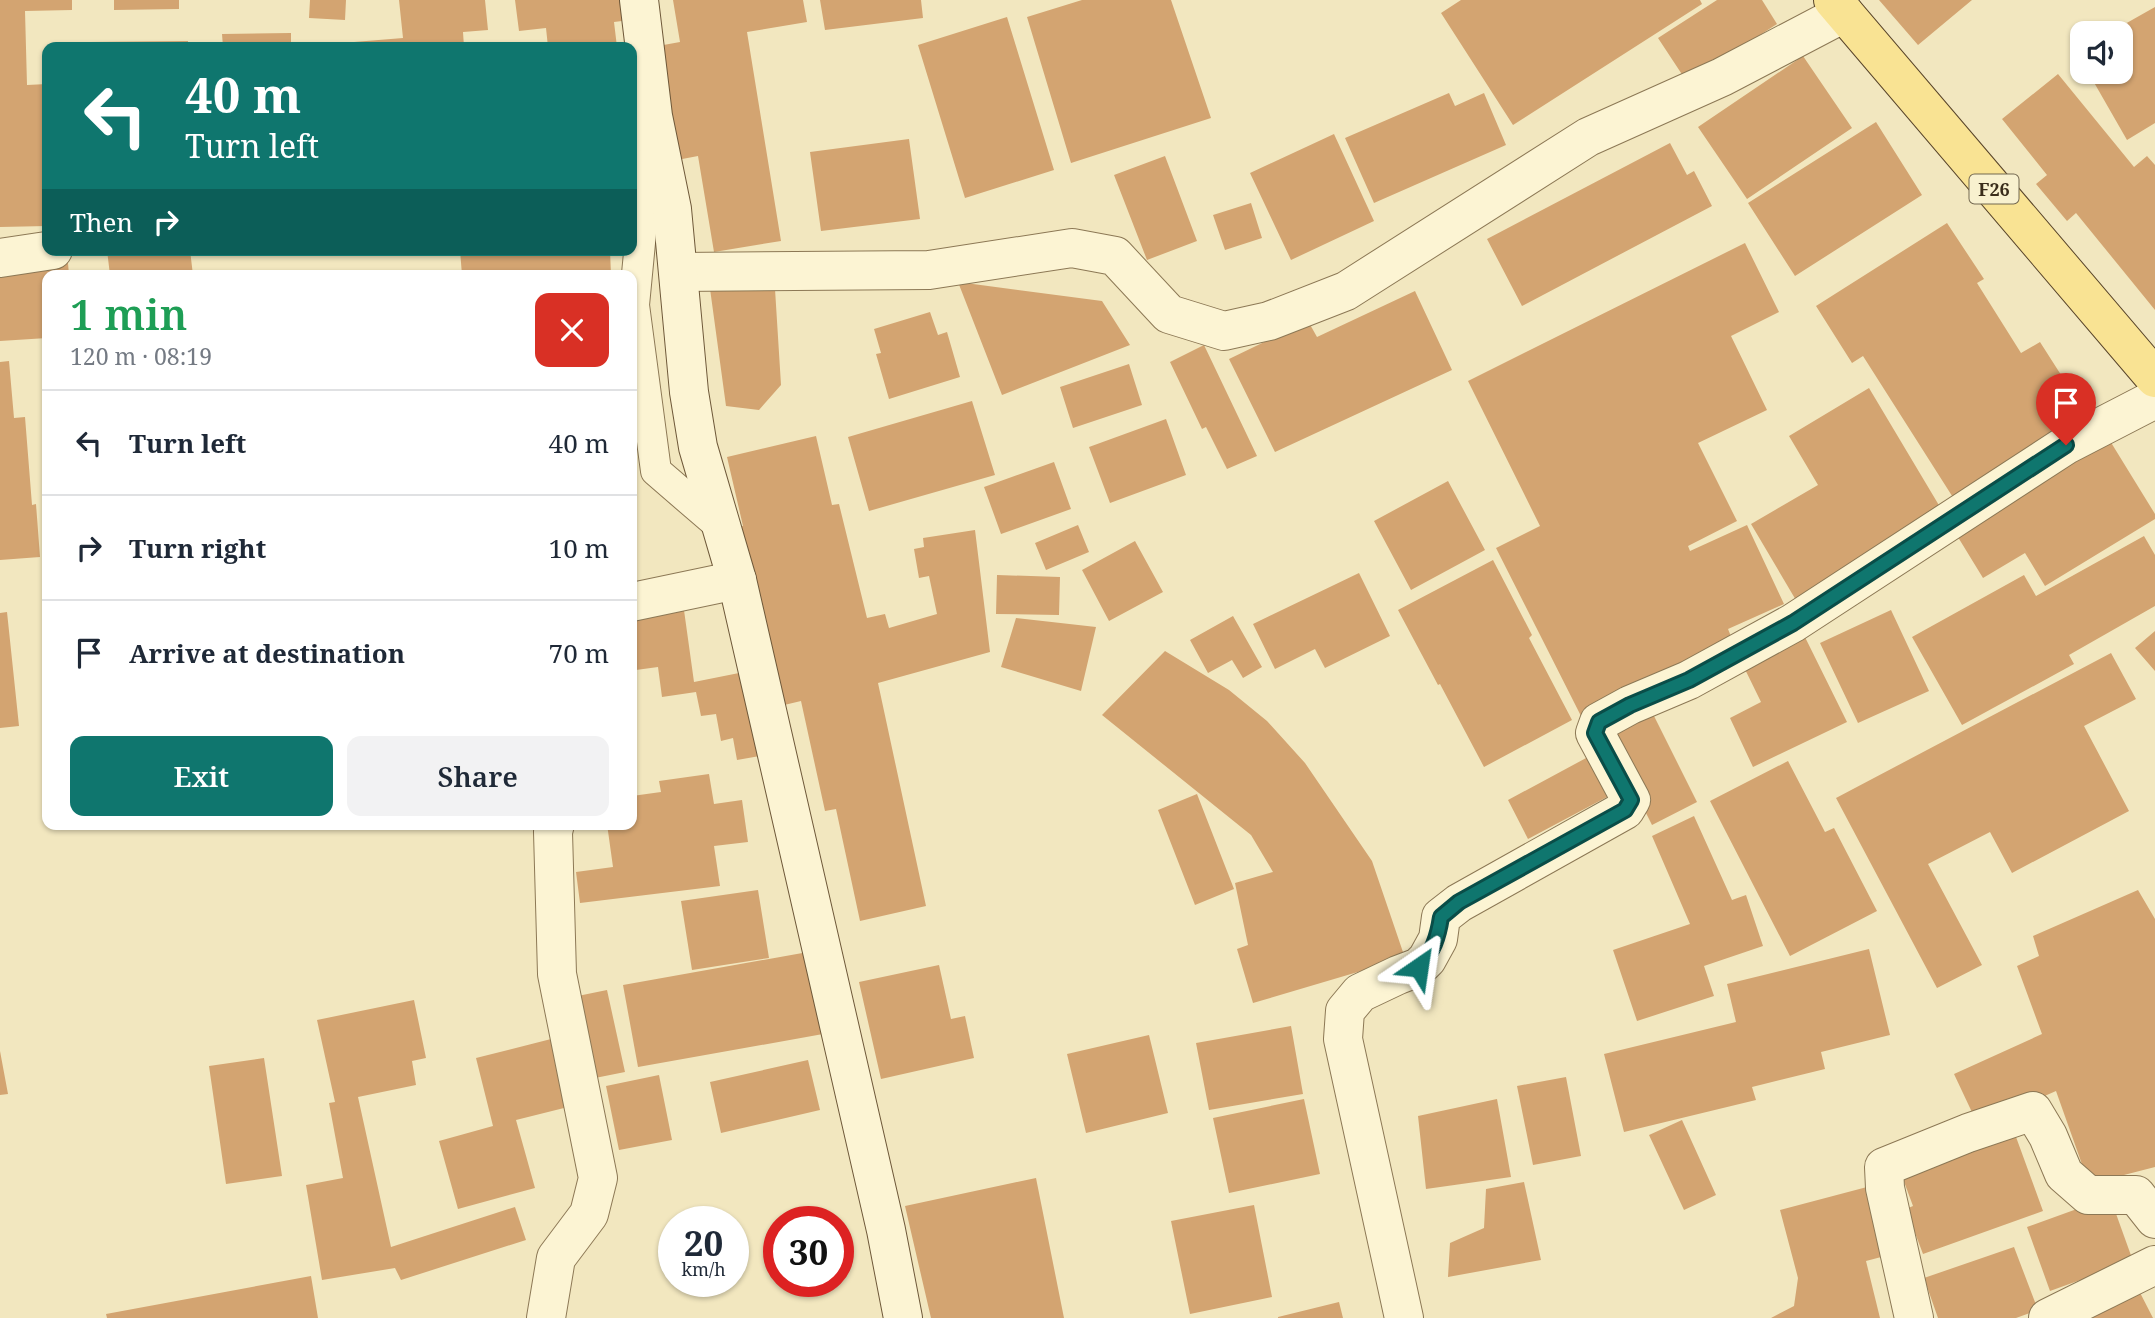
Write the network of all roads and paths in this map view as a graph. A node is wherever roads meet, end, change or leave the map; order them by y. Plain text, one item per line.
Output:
1 (639, 0) edge
2 (1838, 7) edge
3 (642, 116) edge
4 (637, 234) edge
5 (42, 252) edge
6 (0, 258) edge
7 (679, 272) junction
8 (637, 328) edge
9 (2155, 378) edge
10 (2155, 399) edge
11 (721, 527) junction
12 (737, 580) junction
13 (637, 601) edge
14 (554, 830) edge
15 (2155, 1219) edge
16 (2155, 1265) edge
17 (546, 1318) edge
18 (903, 1318) edge
19 (1404, 1318) edge
20 (1914, 1318) edge
21 (2048, 1318) edge

1 - 3 street
2 - 7 street
2 - 9 main road, F26
3 - 4 street
3 - 7 street
5 - 6 street
7 - 11 street
8 - 11 street
10 - 19 street
11 - 12 street
12 - 13 street
12 - 18 street
14 - 17 street
15 - 20 street
16 - 21 street

